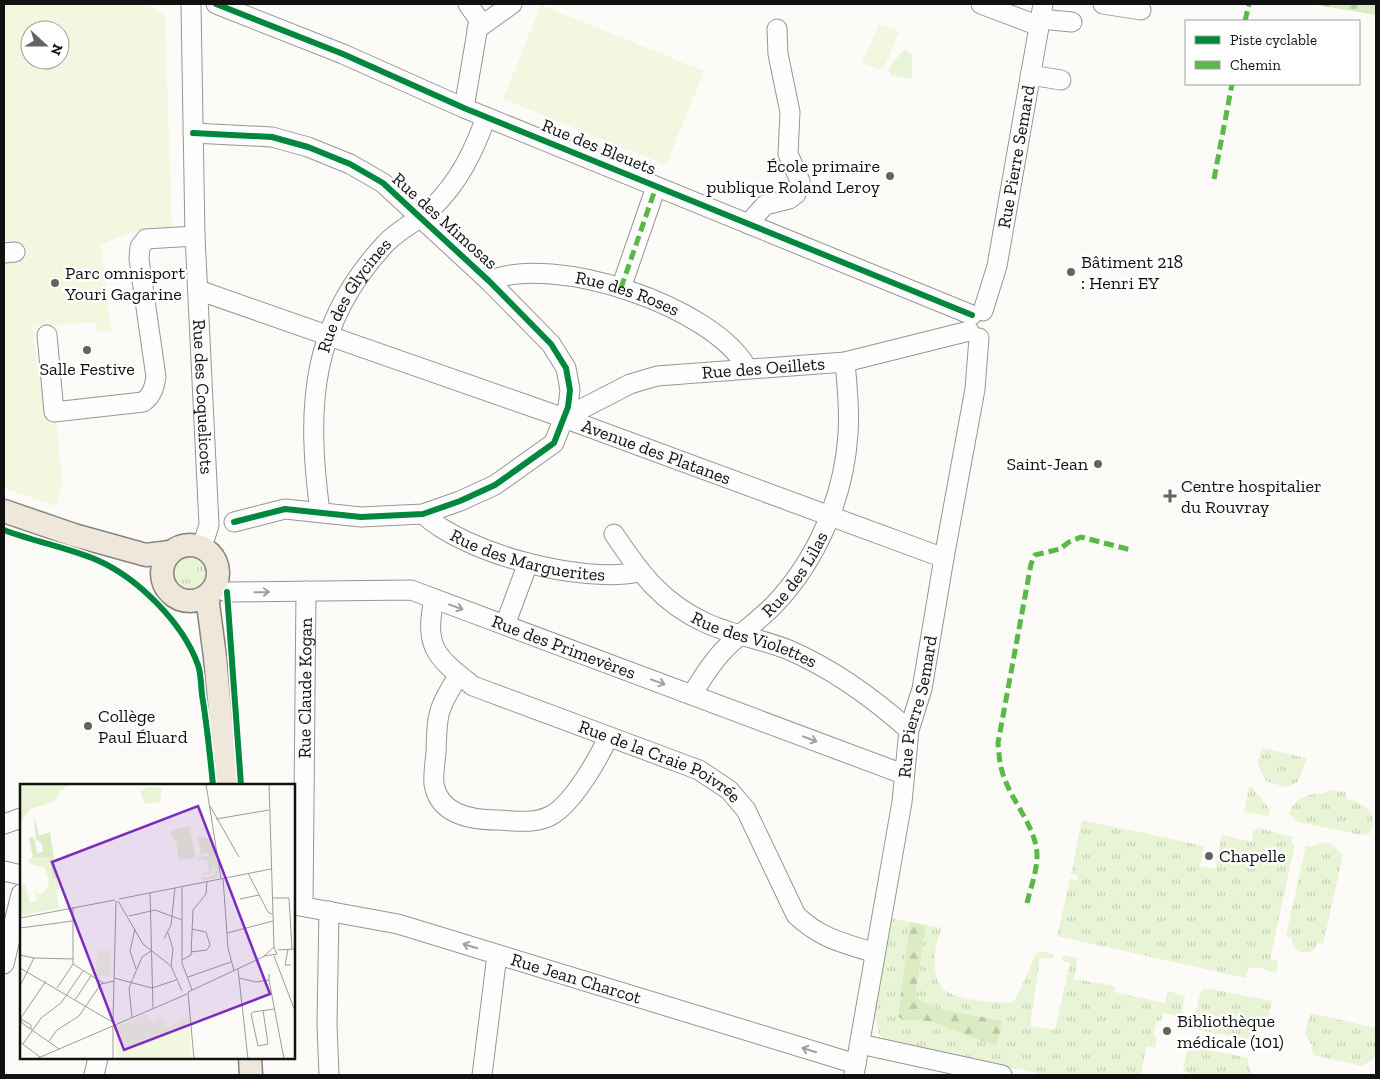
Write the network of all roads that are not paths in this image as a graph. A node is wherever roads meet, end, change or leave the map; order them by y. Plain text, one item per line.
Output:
1 (192, 4) edge
2 (216, 4) edge
3 (468, 4) edge
4 (512, 4) edge
5 (981, 4) edge
6 (1102, 4) edge
7 (1141, 10) dead end
8 (1041, 16) edge
9 (1072, 22) dead end
10 (477, 29) junction
11 (777, 29) dead end
12 (1030, 75) junction
13 (1061, 80) dead end
14 (464, 108) junction
15 (486, 117) junction
16 (193, 133) junction
17 (656, 187) junction
18 (421, 216) junction
19 (748, 224) junction
20 (195, 236) junction
21 (489, 281) junction
22 (621, 288) junction
23 (198, 290) junction
24 (976, 324) junction
25 (47, 335) dead end
26 (327, 335) junction
27 (845, 362) junction
28 (747, 368) junction
29 (564, 418) junction
30 (4, 511) edge
31 (320, 512) junction
32 (423, 514) junction
33 (830, 514) junction
34 (234, 522) dead end
35 (614, 534) dead end
36 (74, 535) junction
37 (202, 547) junction
38 (170, 552) junction
39 (944, 558) junction
40 (528, 563) junction
41 (639, 572) junction
42 (164, 585) junction
43 (211, 590) junction
44 (306, 591) junction
45 (434, 599) junction
46 (188, 601) junction
47 (505, 625) junction
48 (742, 635) junction
49 (215, 657) junction
50 (458, 674) junction
51 (692, 695) junction
52 (909, 730) junction
53 (608, 736) junction
54 (903, 774) junction
55 (227, 784) edge
56 (20, 818) edge
57 (4, 824) edge
58 (4, 871) edge
59 (20, 875) edge
60 (20, 898) edge
61 (298, 906) edge
62 (329, 911) junction
63 (876, 953) junction
64 (497, 954) junction
65 (4, 964) edge
66 (860, 1044) junction
67 (98, 1059) edge
68 (250, 1059) edge
69 (855, 1070) edge
70 (94, 1075) edge
71 (251, 1075) edge
72 (329, 1075) edge
73 (482, 1075) edge
74 (1002, 1075) edge

1 - 16 street, Rue des Coquelicots
2 - 14 street, Rue des Bleuets
3 - 10 street
4 - 10 street
5 - 8 street
6 - 7 street
8 - 9 street
8 - 12 street, Rue Pierre Semard
10 - 14 street
11 - 19 street
12 - 13 street
12 - 24 street, Rue Pierre Semard
14 - 15 street, Rue des Bleuets
15 - 17 street, Rue des Bleuets
15 - 18 street, Rue des Glycines
16 - 18 street, Rue des Mimosas
16 - 20 street, Rue des Coquelicots
17 - 19 street, Rue des Bleuets
17 - 22 street
18 - 21 street, Rue des Mimosas
18 - 26 street, Rue des Glycines
19 - 24 street, Rue des Bleuets
20 - 23 street, Rue des Coquelicots
20 - 25 street
21 - 22 street, Rue des Roses
21 - 29 street, Rue des Mimosas
22 - 28 street, Rue des Roses
23 - 26 street, Avenue des Platanes
23 - 37 street, Rue des Coquelicots
24 - 27 street, Rue des Oeillets
24 - 39 street, Rue Pierre Semard
26 - 29 street, Avenue des Platanes
26 - 31 street, Rue des Glycines
27 - 28 street, Rue des Oeillets
27 - 33 street, Rue des Lilas
28 - 29 street, Rue des Oeillets
29 - 32 street, Rue des Mimosas
29 - 33 street, Avenue des Platanes
30 - 36 main road
31 - 32 street, Rue des Mimosas
31 - 34 street, Rue des Mimosas
32 - 40 street, Rue des Marguerites
33 - 39 street, Avenue des Platanes
33 - 48 street, Rue des Lilas
35 - 41 street, Rue des Violettes
36 - 38 main road
36 - 42 main road
37 - 38 main road
37 - 43 main road
38 - 42 main road
39 - 52 street, Rue Pierre Semard
40 - 41 street, Rue des Marguerites
40 - 47 street
41 - 48 street, Rue des Violettes
42 - 46 main road
43 -> 44 street, Rue des Primevères
43 - 46 main road
43 - 49 main road
44 - 45 street, Rue des Primevères
44 - 61 street, Rue Claude Kogan
45 -> 47 street, Rue des Primevères
45 - 50 street, Rue de la Craie Poivrée
46 - 49 main road
47 -> 51 street, Rue des Primevères
48 - 51 street, Rue des Lilas
48 - 52 street, Rue des Violettes
49 - 55 main road
50 - 53 street, Rue de la Craie Poivrée
50 - 53 street
51 -> 54 street, Rue des Primevères
52 - 54 street, Rue Pierre Semard
53 - 63 street, Rue de la Craie Poivrée
54 - 63 street, Rue Pierre Semard
56 - 57 street
58 - 59 street
60 - 65 street
61 - 62 street, Rue Jean Charcot
64 -> 62 street, Rue Jean Charcot
62 - 72 street
63 - 66 street, Rue Pierre Semard
69 -> 64 street, Rue Jean Charcot
64 - 73 street
66 - 69 street, Rue Pierre Semard
66 - 74 street
67 - 70 street
68 - 71 main road

